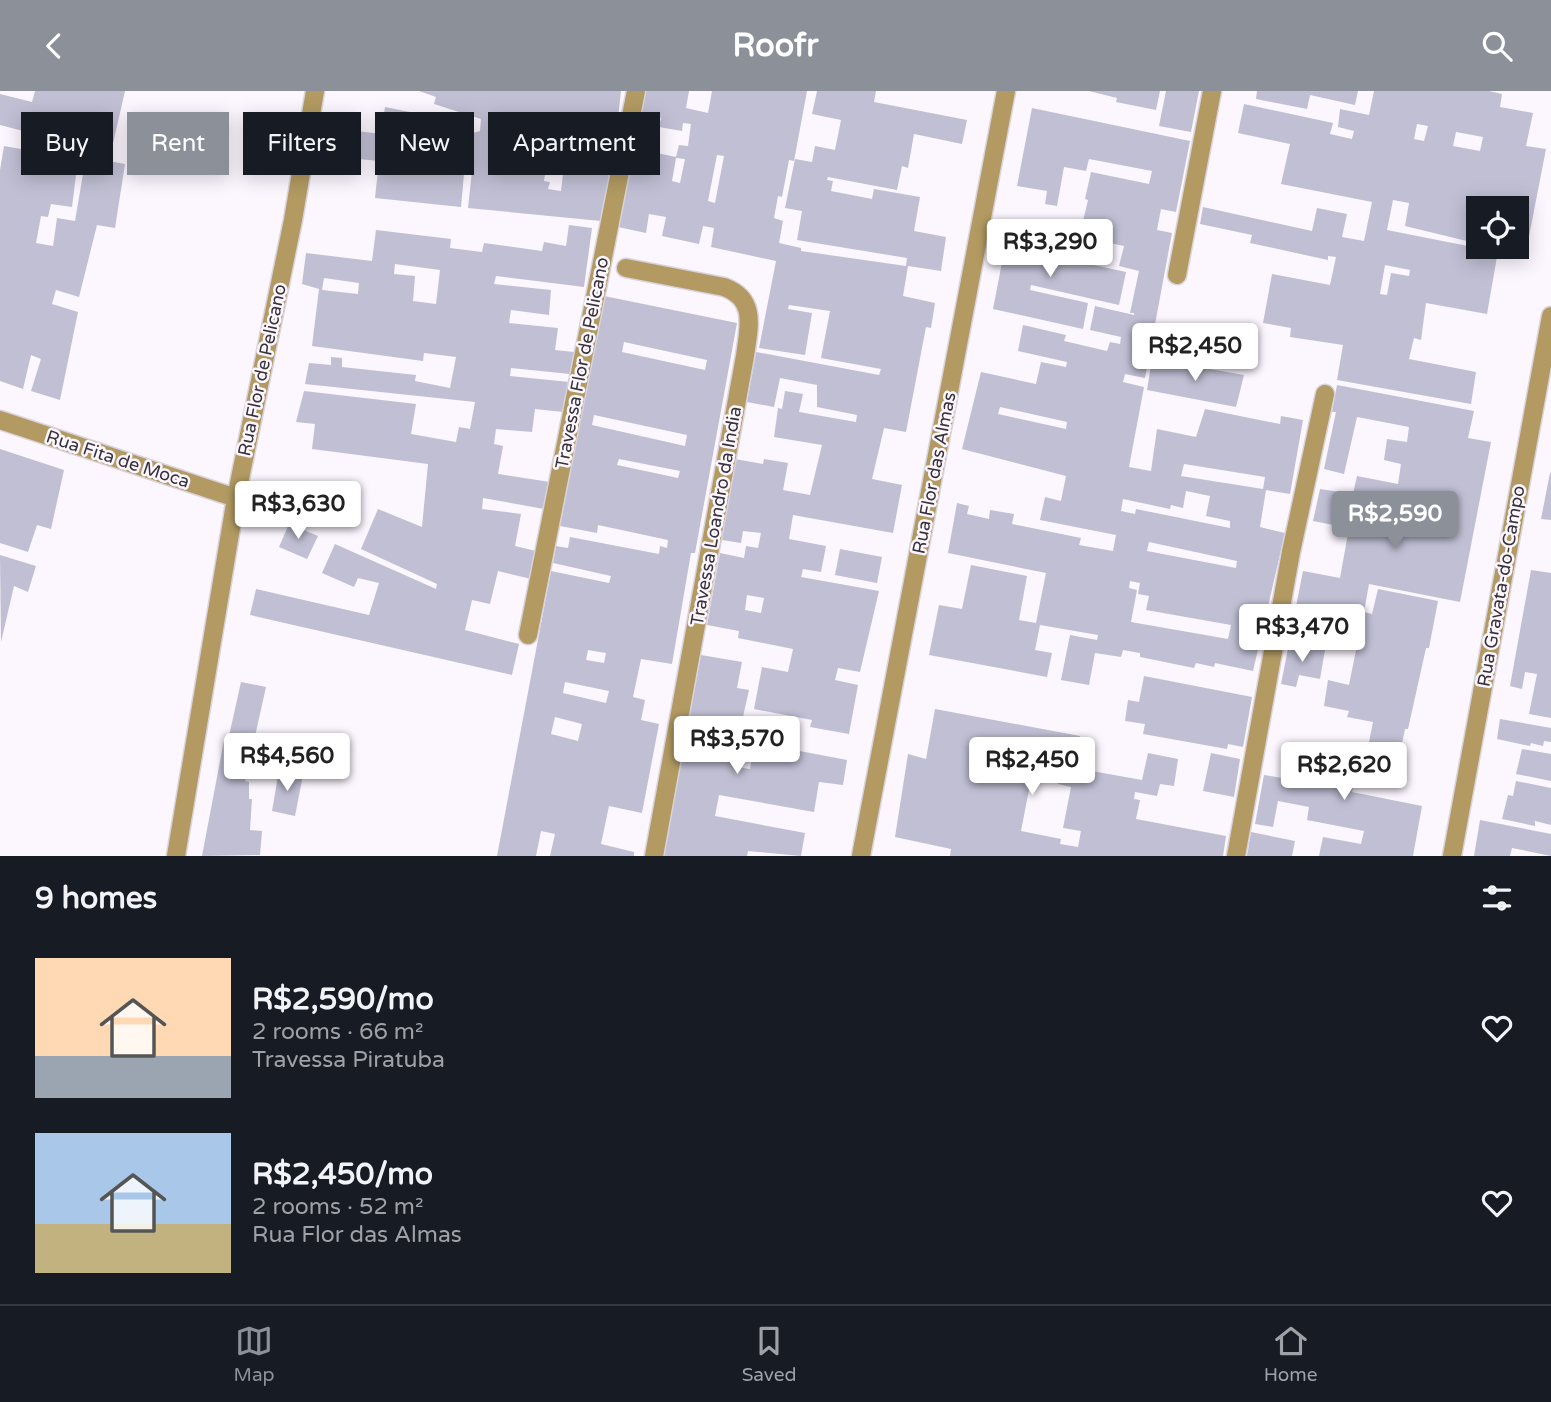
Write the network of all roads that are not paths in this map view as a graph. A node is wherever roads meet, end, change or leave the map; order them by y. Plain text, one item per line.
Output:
1 (315, 91) edge
2 (636, 91) edge
3 (1006, 91) edge
4 (1212, 91) edge
5 (626, 268) dead end
6 (1177, 275) dead end
7 (1551, 316) edge
8 (1325, 394) dead end
9 (0, 420) edge
10 (236, 498) junction
11 (528, 635) dead end
12 (176, 856) edge
13 (654, 856) edge
14 (861, 856) edge
15 (1236, 856) edge
16 (1452, 856) edge

1 - 10 street, Rua Flor de Pelicano
2 - 11 street, Travessa Flor de Pelicano
3 - 14 street, Rua Flor das Almas
4 - 6 street
5 - 13 street, Travessa Loandro da India
7 - 16 street, Rua Gravata-do-Campo
8 - 15 street
9 - 10 street, Rua Fita de Moca
10 - 12 street, Rua Flor de Pelicano

